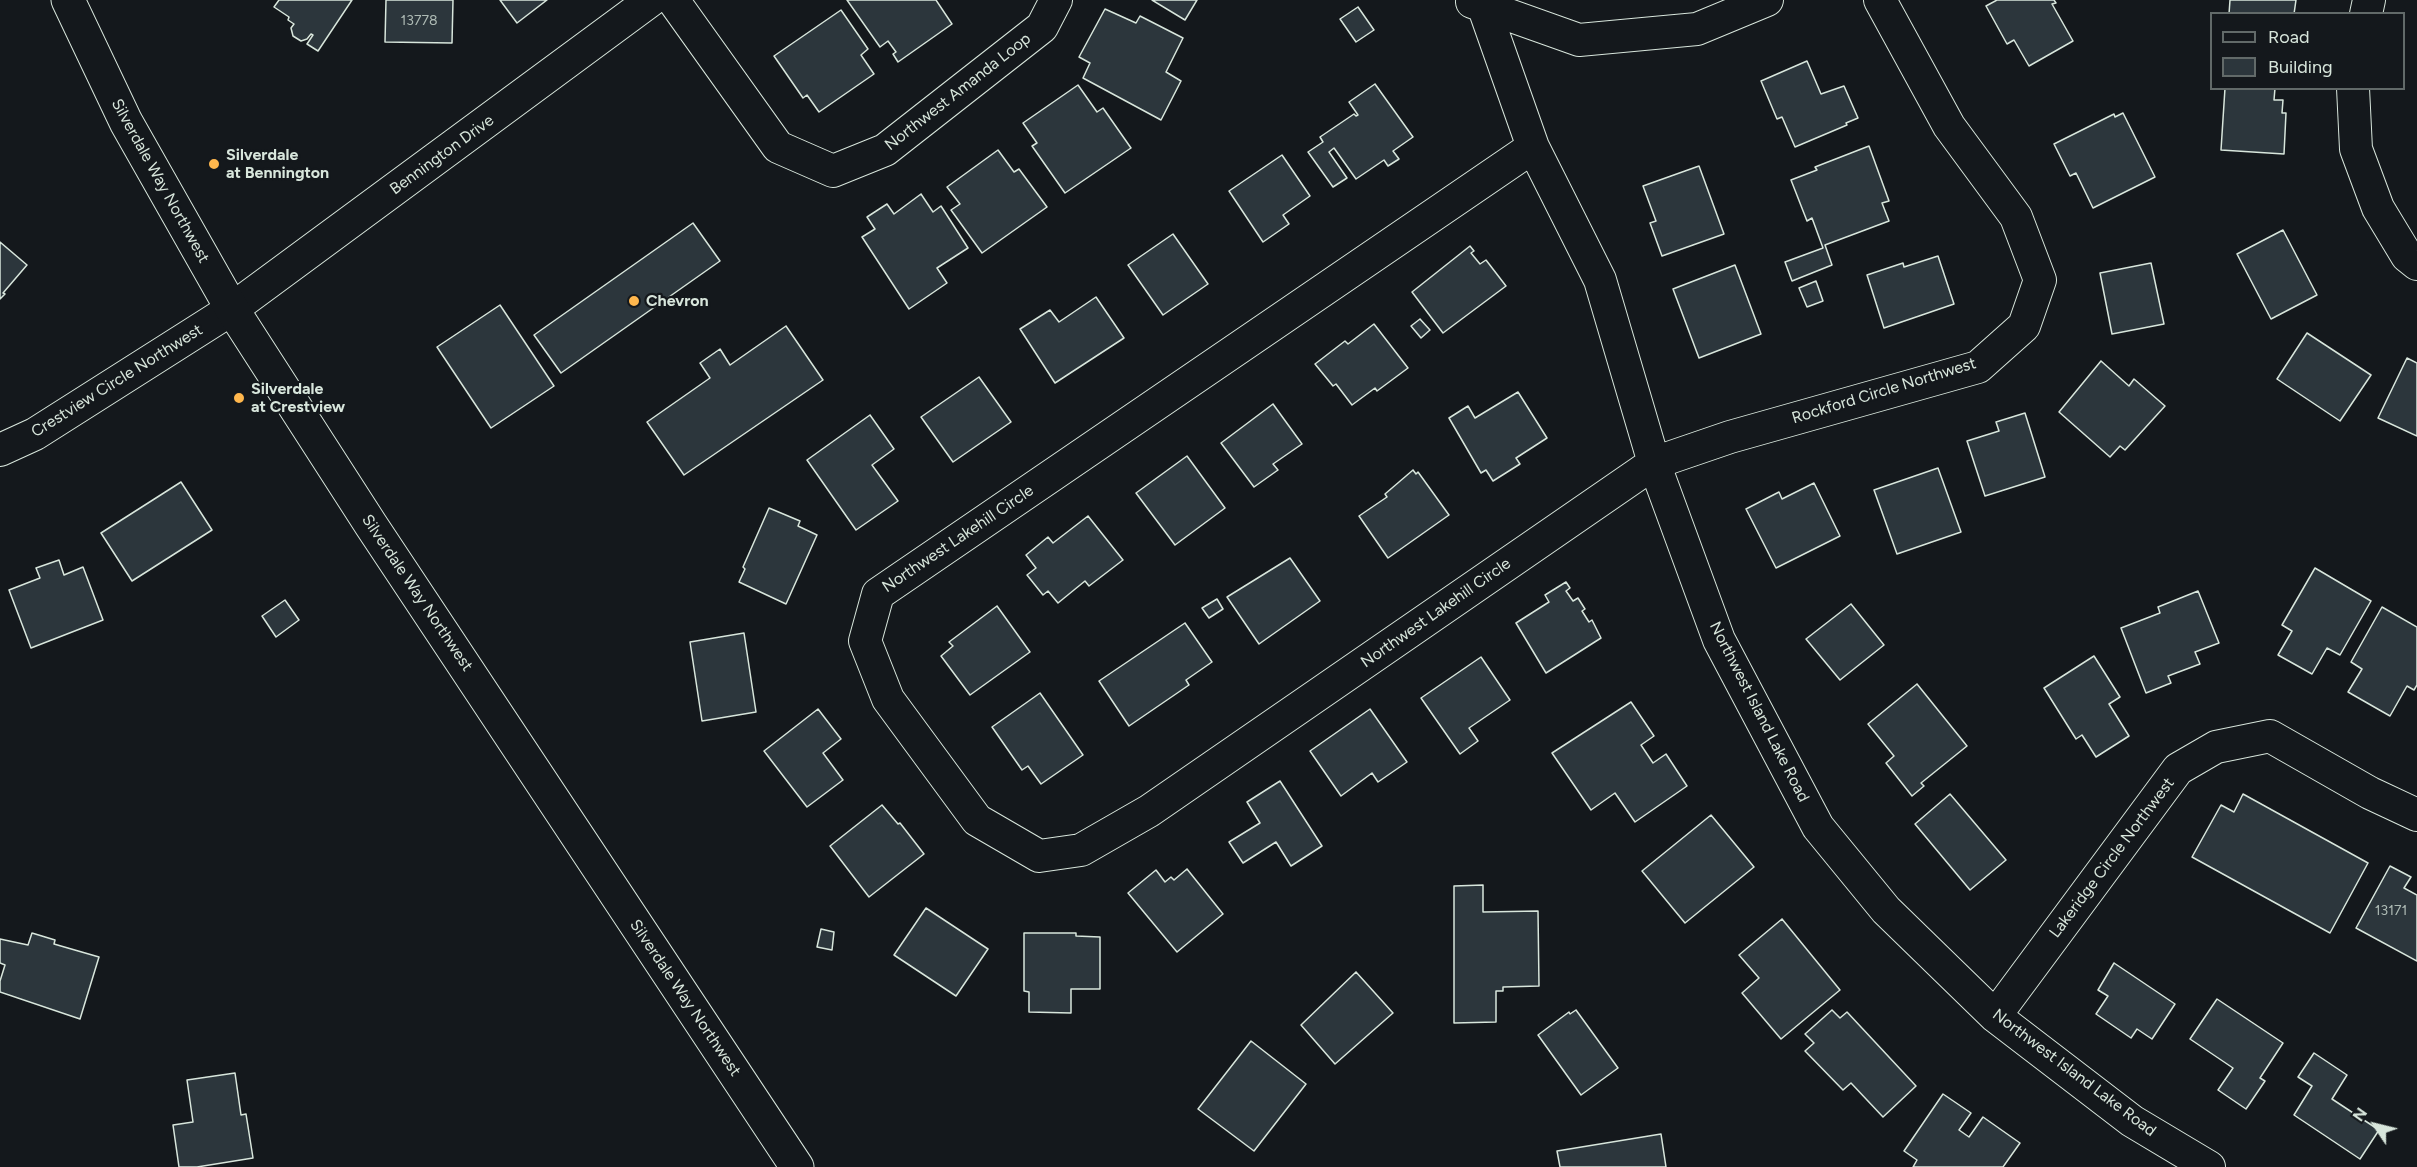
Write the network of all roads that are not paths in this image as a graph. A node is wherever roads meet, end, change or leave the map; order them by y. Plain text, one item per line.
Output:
1 (68, 0) edge
2 (651, 0) edge
3 (673, 0) edge
4 (1056, 0) edge
5 (1767, 0) edge
6 (1880, 0) edge
7 (1476, 4) edge
8 (2353, 90) edge
9 (1533, 147) junction
10 (2417, 264) edge
11 (232, 309) junction
12 (0, 450) edge
13 (1654, 463) junction
14 (2417, 815) edge
15 (1995, 1016) junction
16 (797, 1167) edge
17 (2209, 1167) edge

1 - 11 main road, Silverdale Way Northwest
2 - 11 street, Bennington Drive
3 - 4 street, Northwest Amanda Loop
5 - 7 street
6 - 13 street, Rockford Circle Northwest
7 - 9 street, Northwest Island Lake Road
8 - 10 street
9 - 13 street, Northwest Island Lake Road
9 - 13 street, Northwest Lakehill Circle
11 - 12 street, Crestview Circle Northwest
11 - 16 main road, Silverdale Way Northwest
13 - 15 street, Northwest Island Lake Road
14 - 15 street, Lakeridge Circle Northwest
15 - 17 street, Northwest Island Lake Road

